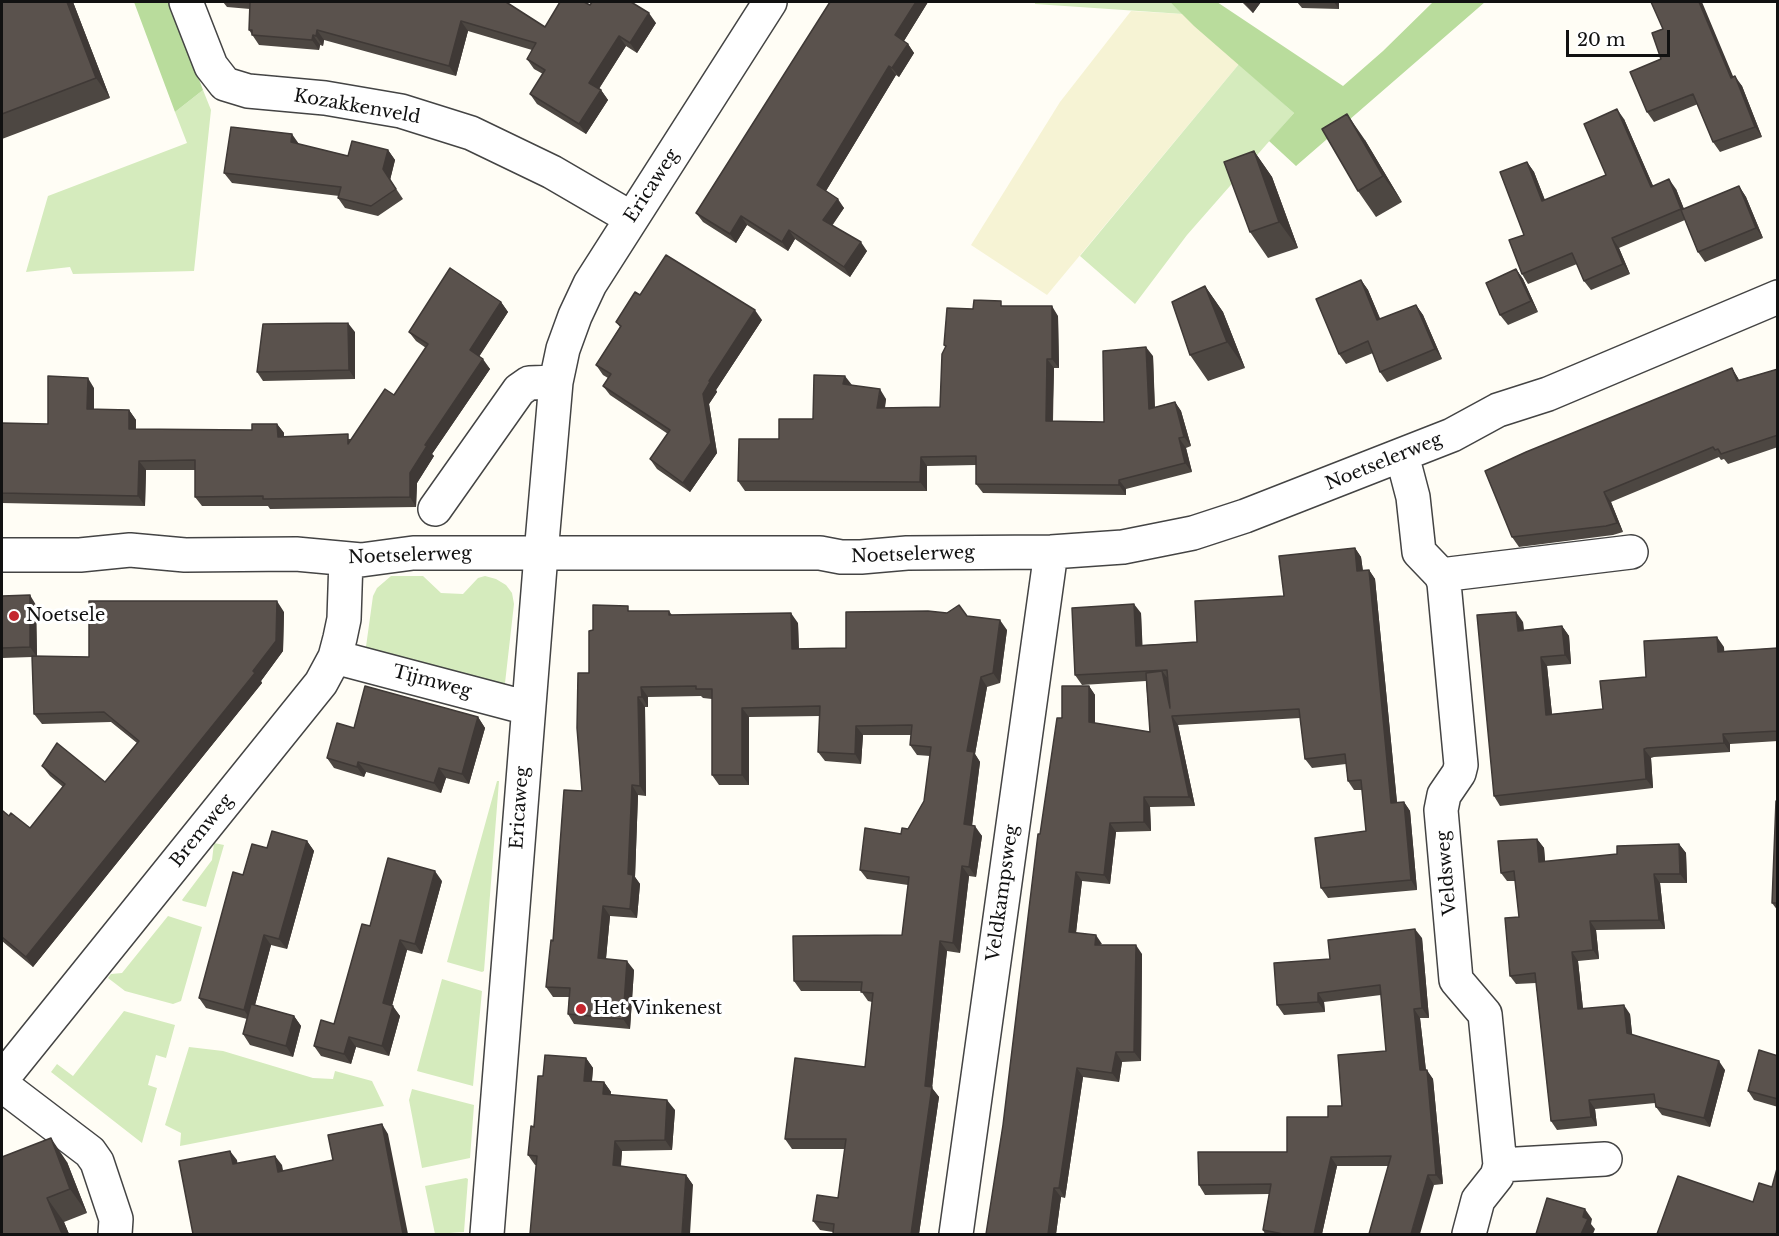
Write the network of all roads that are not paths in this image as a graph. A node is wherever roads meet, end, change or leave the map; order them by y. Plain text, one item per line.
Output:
1 (186, 2) edge
2 (770, 2) edge
3 (631, 218) junction
4 (1778, 297) edge
5 (556, 382) junction
6 (1402, 455) junction
7 (435, 509) dead end
8 (1051, 552) junction
9 (1631, 552) dead end
10 (541, 554) junction
11 (2, 555) edge
12 (346, 559) junction
13 (1441, 575) junction
14 (335, 657) junction
15 (528, 708) junction
16 (2, 1079) edge
17 (2, 1085) edge
18 (1605, 1159) dead end
19 (1500, 1165) junction
20 (115, 1234) edge
21 (487, 1234) edge
22 (956, 1234) edge
23 (1469, 1234) edge

1 - 3 street, Kozakkenveld
2 - 3 street, Ericaweg
3 - 5 street, Ericaweg
4 - 6 street, Noetselerweg
5 - 7 street
5 - 10 street, Ericaweg
6 - 8 street, Noetselerweg
6 - 13 street
8 - 10 street, Noetselerweg
8 - 22 street, Veldkampsweg
9 - 13 street
10 - 12 street, Noetselerweg
10 - 15 street, Ericaweg
11 - 12 street, Noetselerweg
12 - 14 street, Bremweg
13 - 19 street, Veldsweg
14 - 15 street, Tijmweg
14 - 16 street, Bremweg
15 - 21 street, Ericaweg
17 - 20 street
18 - 19 street
19 - 23 street

